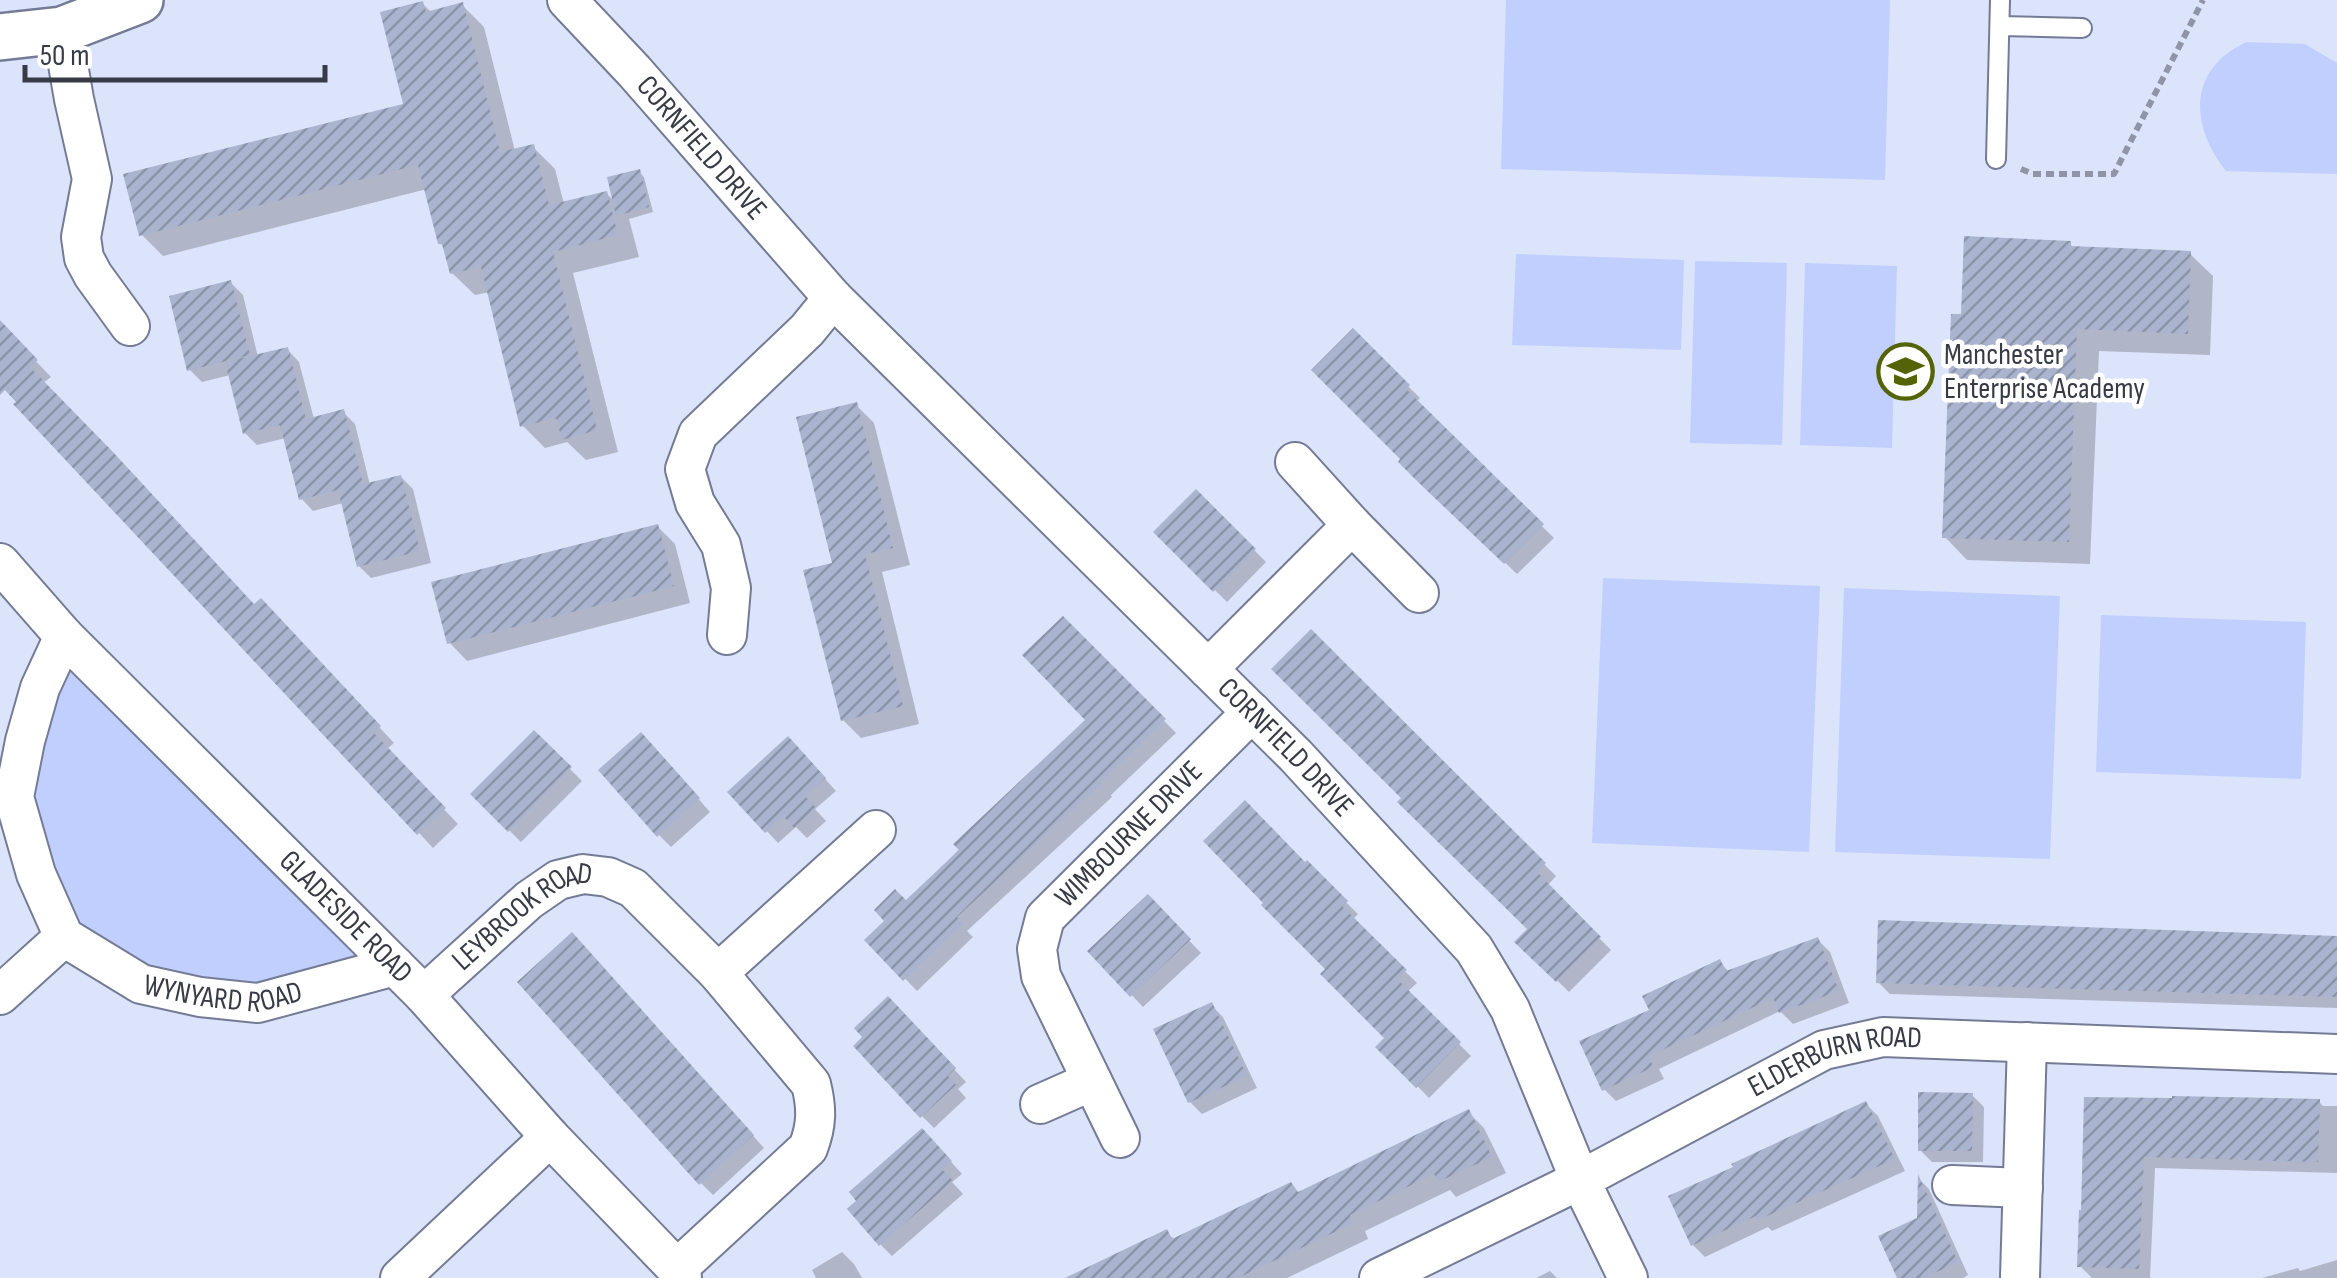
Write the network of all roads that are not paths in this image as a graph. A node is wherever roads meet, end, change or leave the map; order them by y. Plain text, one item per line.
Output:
1 (140, 0) edge
2 (566, 0) edge
3 (2000, 0) edge
4 (2000, 26) junction
5 (2082, 28) dead end
6 (62, 30) junction
7 (0, 37) edge
8 (1996, 159) road end
9 (833, 298) junction
10 (130, 326) dead end
11 (1295, 462) dead end
12 (1352, 526) junction
13 (0, 564) edge
14 (1419, 593) dead end
15 (727, 635) dead end
16 (64, 636) junction
17 (1208, 668) junction
18 (1252, 712) junction
19 (876, 830) dead end
20 (64, 937) junction
21 (395, 966) junction
22 (718, 974) junction
23 (0, 995) edge
24 (424, 995) junction
25 (2027, 1042) junction
26 (2337, 1054) edge
27 (1092, 1081) junction
28 (1040, 1104) dead end
29 (550, 1137) junction
30 (1120, 1138) dead end
31 (1580, 1180) junction
32 (1952, 1186) dead end
33 (2023, 1188) junction
34 (680, 1273) edge
35 (2020, 1277) edge
36 (400, 1278) edge
37 (1379, 1278) edge
38 (1628, 1278) edge

1 - 6 street
2 - 9 street, CORNFIELD DRIVE
3 - 4 lane
4 - 5 lane
4 - 8 lane
6 - 7 street
6 - 10 street
9 - 15 street
9 - 17 street, CORNFIELD DRIVE
11 - 12 street
12 - 14 street
12 - 17 street
13 - 16 street, GLADESIDE ROAD
16 - 20 street
16 - 21 street, GLADESIDE ROAD
17 - 18 street, CORNFIELD DRIVE
18 - 27 street, WIMBOURNE DRIVE
18 - 31 street, CORNFIELD DRIVE
19 - 22 street
20 - 21 street, WYNYARD ROAD
20 - 23 street
21 - 24 street, GLADESIDE ROAD
22 - 24 street, LEYBROOK ROAD
22 - 34 street, LEYBROOK ROAD
24 - 29 street, GLADESIDE ROAD
25 - 26 street, ELDERBURN ROAD
25 - 31 street, ELDERBURN ROAD
25 - 33 street
27 - 28 street
27 - 30 street, WIMBOURNE DRIVE
29 - 34 street, GLADESIDE ROAD
29 - 36 street
31 - 37 street, ELDERBURN ROAD
31 - 38 street, CORNFIELD DRIVE
32 - 33 street
33 - 35 street

